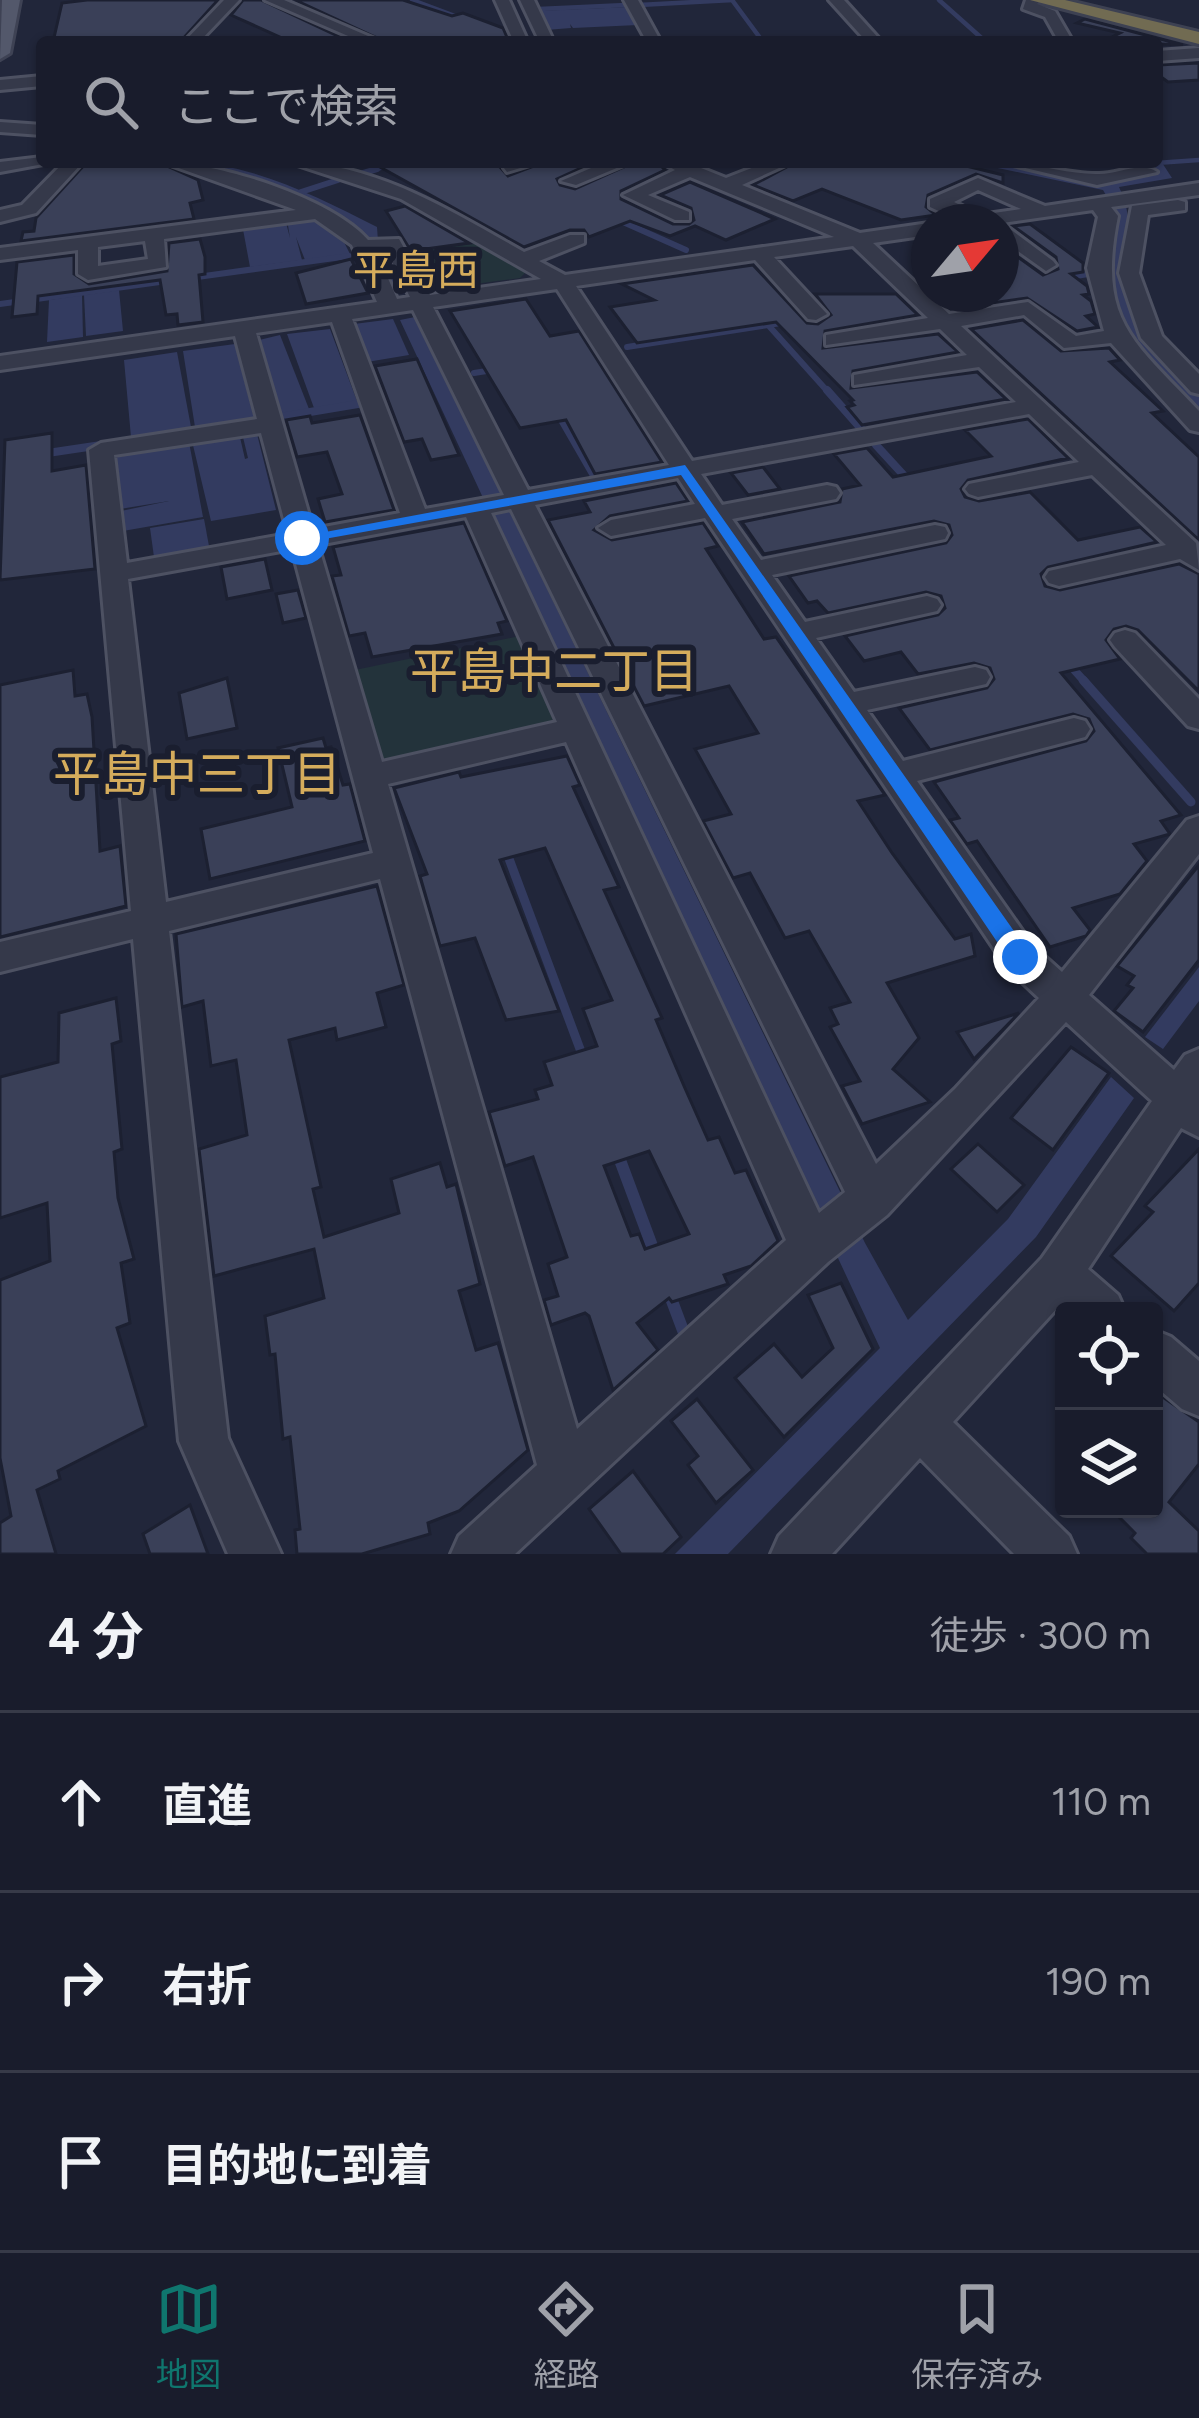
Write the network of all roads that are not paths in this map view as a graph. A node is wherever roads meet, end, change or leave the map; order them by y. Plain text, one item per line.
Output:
1 (11, 0) edge
2 (232, 0) edge
3 (272, 0) edge
4 (502, 0) edge
5 (527, 0) edge
6 (632, 0) edge
7 (836, 0) edge
8 (1044, 2) edge
9 (197, 36) edge
10 (361, 36) edge
11 (518, 36) edge
12 (544, 36) edge
13 (651, 36) edge
14 (869, 36) edge
15 (1063, 36) edge
16 (1199, 38) edge
17 (0, 51) edge
18 (1199, 53) edge
19 (1177, 55) junction
20 (1163, 56) edge
21 (1199, 70) edge
22 (36, 82) edge
23 (0, 85) edge
24 (0, 127) edge
25 (36, 130) edge
26 (36, 163) edge
27 (0, 167) edge
28 (68, 168) edge
29 (190, 168) edge
30 (317, 168) edge
31 (606, 168) edge
32 (686, 168) edge
33 (767, 168) edge
34 (1038, 168) edge
35 (691, 170) junction
36 (570, 181) dead end
37 (1156, 183) edge
38 (725, 184) junction
39 (1199, 189) edge
40 (1100, 203) junction
41 (940, 204) edge
42 (1043, 212) junction
43 (312, 214) junction
44 (0, 216) edge
45 (682, 216) dead end
46 (1019, 217) edge
47 (1199, 217) edge
48 (911, 231) edge
49 (906, 232) junction
50 (153, 234) junction
51 (911, 236) edge
52 (577, 239) dead end
53 (857, 239) junction
54 (88, 243) junction
55 (372, 245) junction
56 (1019, 246) edge
57 (0, 254) edge
58 (760, 254) junction
59 (522, 260) junction
60 (1046, 265) dead end
61 (564, 283) junction
62 (422, 303) junction
63 (390, 308) junction
64 (817, 314) dead end
65 (340, 315) junction
66 (944, 321) junction
67 (244, 329) junction
68 (1116, 336) junction
69 (834, 340) dead end
70 (984, 359) junction
71 (0, 363) edge
72 (862, 380) dead end
73 (1199, 387) edge
74 (1034, 406) junction
75 (271, 424) junction
76 (1199, 425) edge
77 (1097, 466) junction
78 (685, 470) junction
79 (978, 489) dead end
80 (827, 494) dead end
81 (497, 504) junction
82 (714, 512) junction
83 (415, 518) junction
84 (611, 528) dead end
85 (935, 533) dead end
86 (302, 538) junction
87 (1192, 555) edge
88 (754, 569) junction
89 (111, 574) junction
90 (1059, 577) dead end
91 (928, 605) dead end
92 (797, 633) junction
93 (1125, 640) dead end
94 (975, 677) dead end
95 (846, 704) junction
96 (1199, 718) edge
97 (578, 728) junction
98 (1074, 729) dead end
99 (895, 775) junction
100 (369, 778) junction
101 (1199, 829) edge
102 (393, 862) junction
103 (150, 921) junction
104 (0, 957) edge
105 (1064, 1001) junction
106 (1191, 1095) edge
107 (840, 1225) junction
108 (1058, 1274) junction
109 (1091, 1302) edge
110 (1163, 1362) edge
111 (1199, 1392) edge
112 (920, 1423) junction
113 (565, 1475) junction
114 (255, 1554) edge
115 (477, 1554) edge
116 (797, 1554) edge
117 (1051, 1554) edge

1 - 17 main road
2 - 9 street
3 - 10 street
4 - 11 street
5 - 12 street
6 - 13 street
7 - 14 street
8 - 15 street
8 - 16 highway
18 - 19 street
19 - 20 street
19 - 21 street
22 - 23 street
24 - 25 street
26 - 27 street
28 - 44 street
29 - 43 street
30 - 59 street
31 - 36 street
32 - 35 street
33 - 38 street
34 - 37 street
35 - 38 street
35 - 45 street
37 - 39 street
37 - 40 street
37 - 47 street
37 - 73 street
38 - 53 street
40 - 42 street
40 - 68 street
41 - 42 street
42 - 46 street
43 - 50 street
43 - 55 street
48 - 49 street
49 - 51 street
49 - 53 street
50 - 54 street
50 - 54 street
52 - 59 street
53 - 58 street
53 - 66 street
54 - 57 street
55 - 62 street
55 - 63 street
56 - 60 street
58 - 61 street
58 - 64 street
59 - 61 street
61 - 62 street
61 - 78 street
62 - 63 street
62 - 81 street
63 - 65 street
65 - 67 street
65 - 83 street
66 - 68 street
66 - 69 street
66 - 70 street
67 - 71 street
67 - 75 street
68 - 76 street
70 - 72 street
70 - 74 street
74 - 77 street
74 - 78 street
75 - 86 street
75 - 89 street
77 - 79 street
77 - 87 street
78 - 81 street
78 - 82 street
80 - 82 street
81 - 83 street
81 - 97 street
81 - 107 street
82 - 84 street
82 - 88 street
83 - 86 street
85 - 88 street
86 - 89 street
86 - 100 street
87 - 90 street
88 - 92 street
89 - 103 street
91 - 92 street
92 - 95 street
93 - 96 street
94 - 95 street
95 - 99 street
97 - 100 street
97 - 107 street
98 - 99 street
99 - 105 street
100 - 102 street
101 - 105 street
102 - 103 street
102 - 113 street
103 - 104 street
103 - 114 street
105 - 106 street
105 - 107 street
106 - 108 street
107 - 113 street
108 - 109 street
108 - 112 street
110 - 111 street
112 - 116 street
112 - 117 street
113 - 115 street

